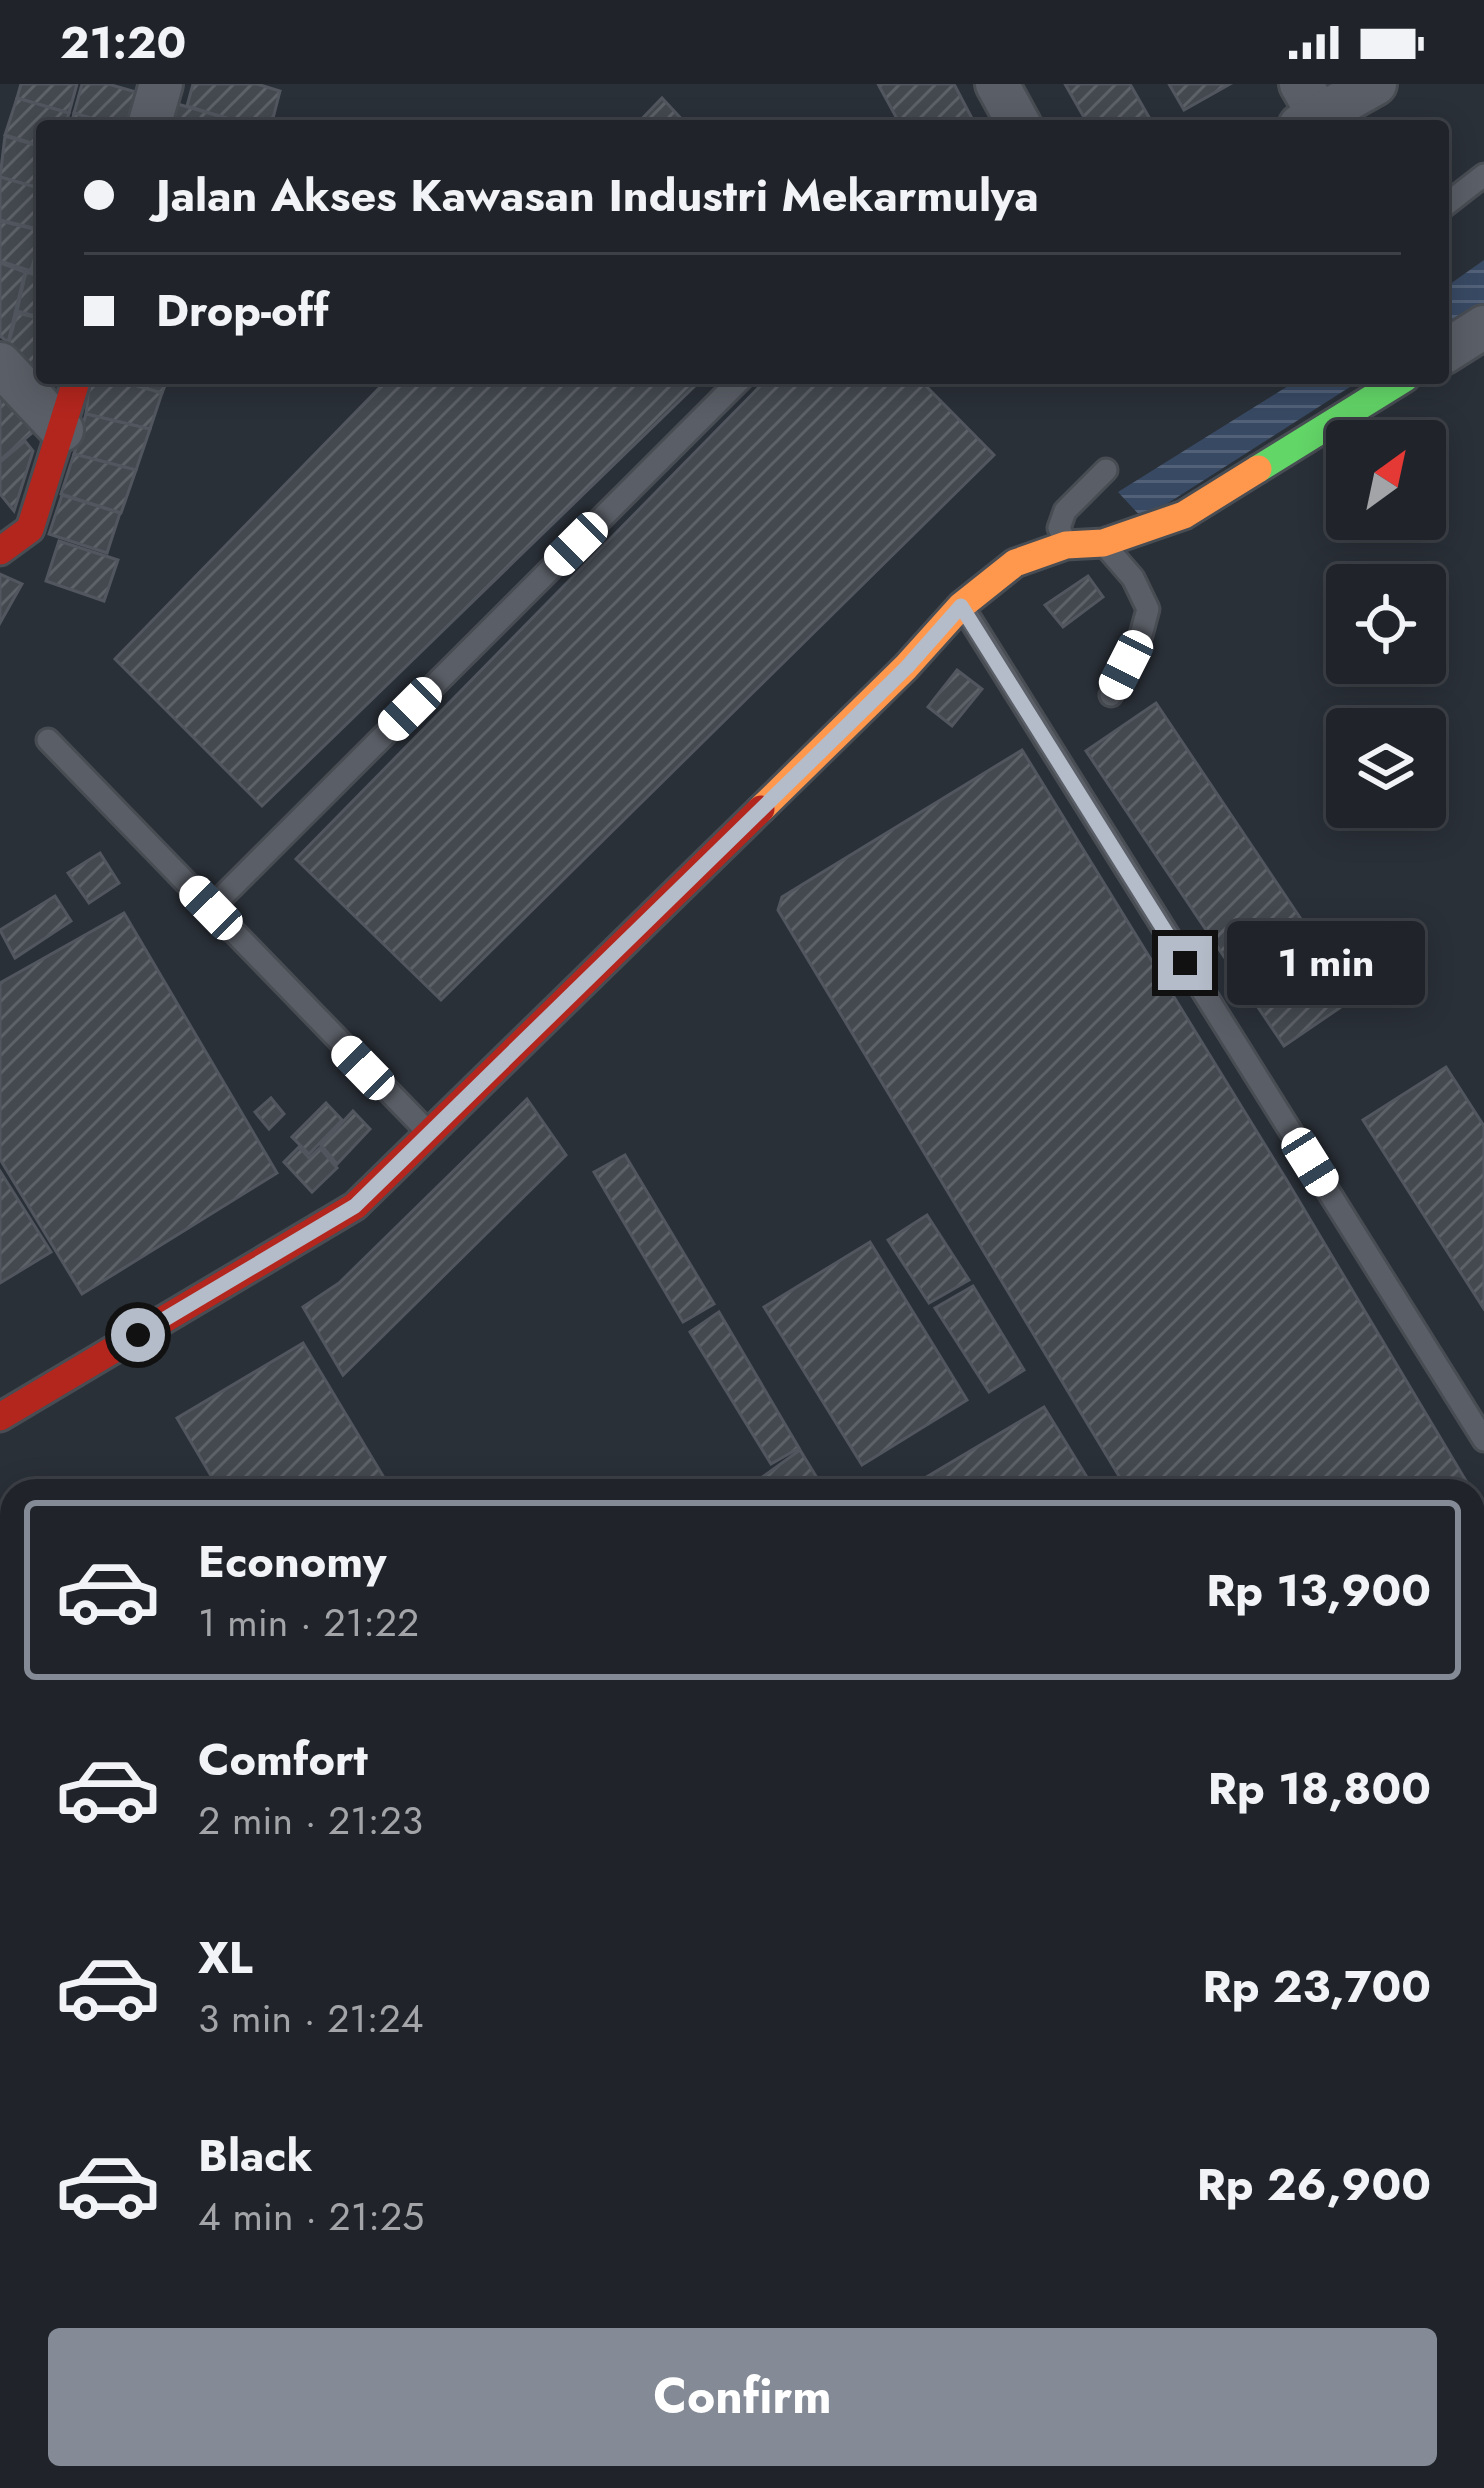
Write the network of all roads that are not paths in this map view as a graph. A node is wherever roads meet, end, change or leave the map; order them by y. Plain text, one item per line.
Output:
1 (161, 84) edge
2 (997, 84) edge
3 (1375, 84) edge
4 (1307, 108) edge
5 (151, 120) edge
6 (1017, 120) edge
7 (1484, 175) edge
8 (1449, 202) edge
9 (1484, 327) edge
10 (1449, 349) edge
11 (0, 364) edge
12 (75, 384) edge
13 (736, 384) edge
14 (1378, 386) edge
15 (62, 430) junction
16 (1106, 470) dead end
17 (1103, 543) junction
18 (1066, 545) junction
19 (0, 551) edge
20 (961, 606) junction
21 (1111, 695) dead end
22 (48, 740) dead end
23 (211, 908) junction
24 (429, 1133) junction
25 (0, 1418) edge
26 (1484, 1440) edge

1 - 5 street
2 - 6 street
3 - 4 street
7 - 8 lane
9 - 10 street
11 - 15 street
12 - 15 street
13 - 23 lane
14 - 17 street
15 - 19 street
16 - 18 lane
17 - 18 street
17 - 21 lane
18 - 20 street
20 - 24 street
20 - 26 lane
22 - 23 lane
23 - 24 lane
24 - 25 street

